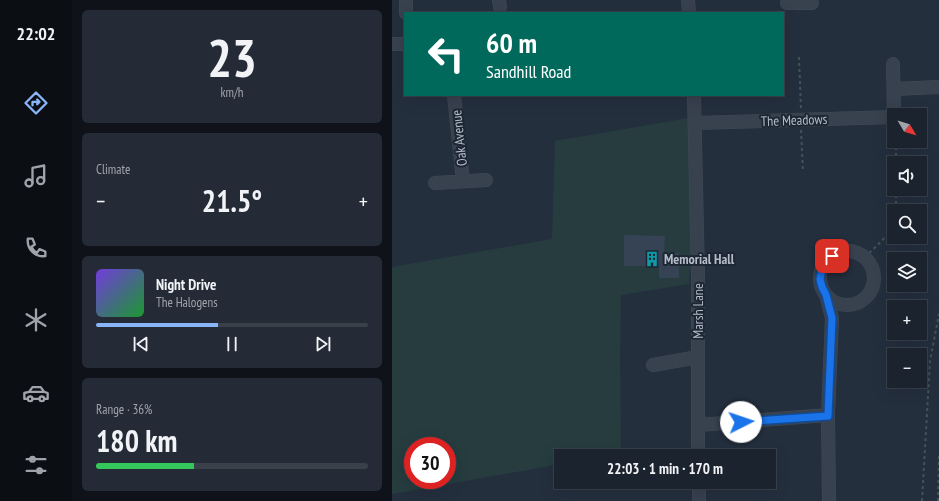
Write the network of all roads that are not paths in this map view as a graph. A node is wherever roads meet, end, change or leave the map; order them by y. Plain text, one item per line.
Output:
1 (406, 0) edge
2 (688, 0) edge
3 (406, 12) edge
4 (689, 12) edge
5 (392, 44) edge
6 (404, 44) edge
7 (893, 64) dead end
8 (939, 87) edge
9 (900, 89) junction
10 (454, 96) edge
11 (694, 96) edge
12 (896, 108) edge
13 (887, 116) edge
14 (695, 123) junction
15 (486, 180) dead end
16 (464, 181) junction
17 (435, 183) dead end
18 (826, 295) junction
19 (848, 305) junction
20 (832, 318) junction
21 (698, 357) junction
22 (653, 365) dead end
23 (828, 416) junction
24 (698, 426) junction
25 (698, 449) edge
26 (699, 489) edge
27 (699, 501) edge
28 (829, 501) edge

1 - 3 street
2 - 4 street
5 - 6 street
7 - 9 street, The Meadows
8 - 9 street
9 - 12 street, The Meadows
10 - 16 street, Oak Avenue
11 - 14 street, Marsh Lane
13 - 14 street, The Meadows
14 - 21 street, Marsh Lane
15 - 16 street, Oak Avenue
16 - 17 street, Oak Avenue
18 - 19 street
18 - 19 street
18 - 20 street
19 - 20 street
20 - 23 street
21 - 22 street
21 - 24 street, Marsh Lane
23 - 24 street
23 - 28 street
24 - 25 street, Marsh Lane
26 - 27 street

